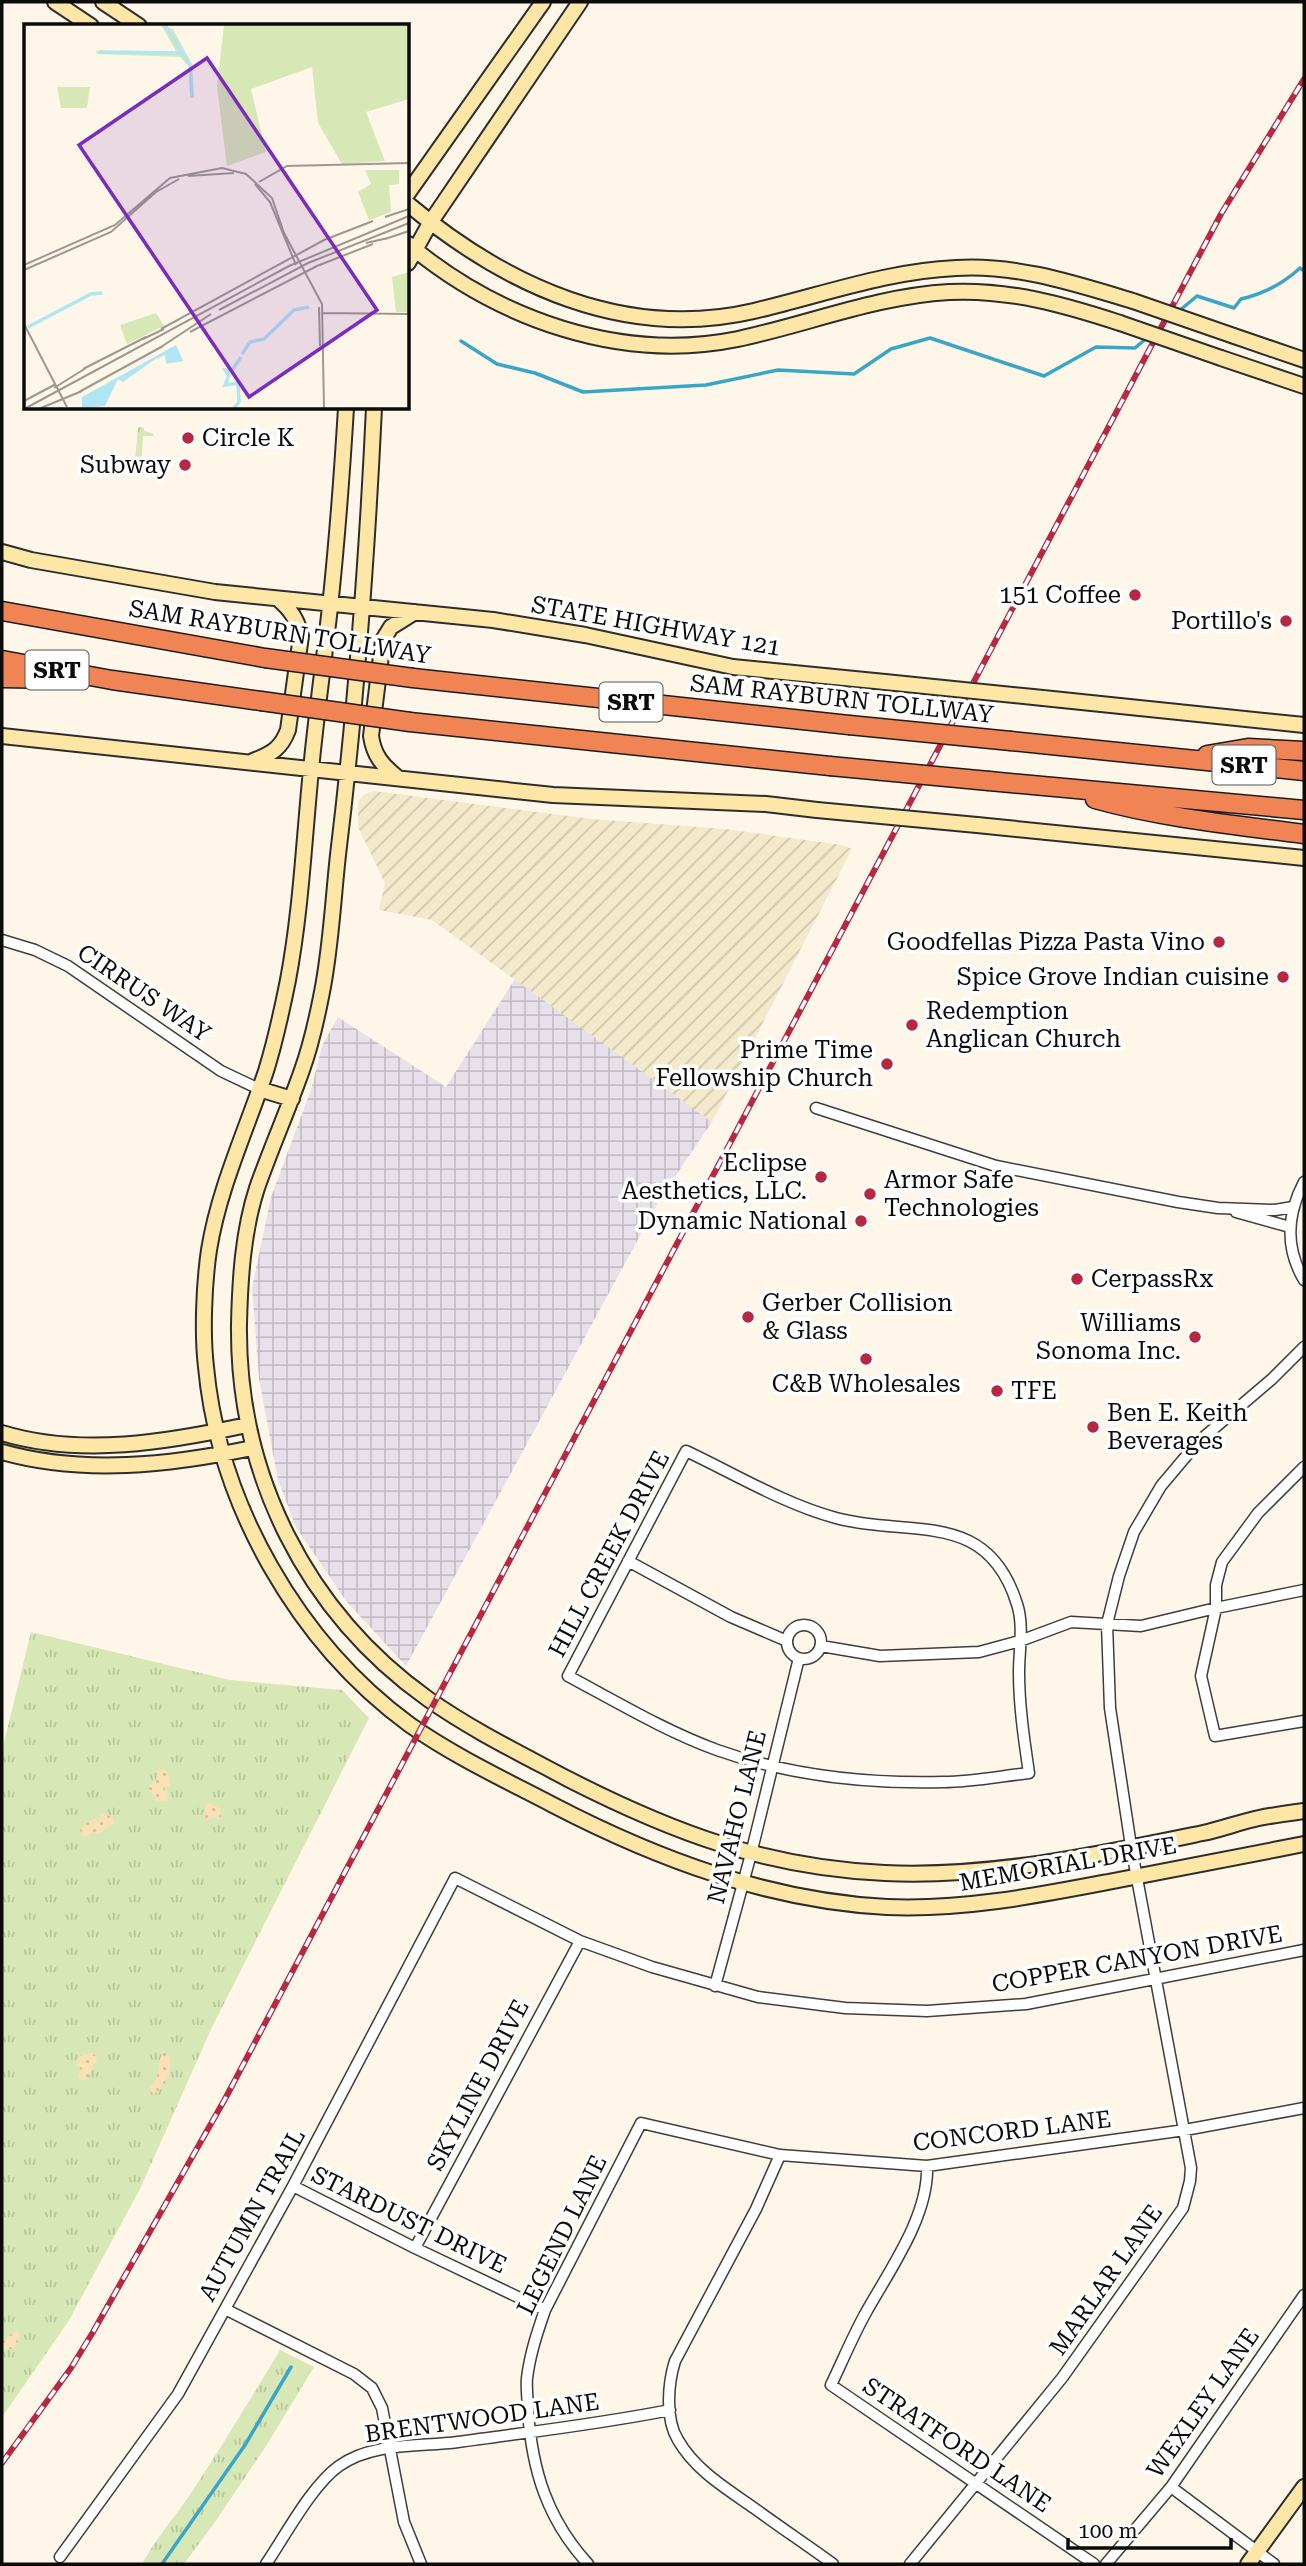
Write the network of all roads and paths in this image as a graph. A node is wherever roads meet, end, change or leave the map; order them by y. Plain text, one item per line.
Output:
1 (55, 2) edge
2 (103, 2) edge
3 (543, 2) edge
4 (580, 2) edge
5 (88, 24) edge
6 (133, 24) edge
7 (410, 191) edge
8 (410, 206) edge
9 (430, 223) junction
10 (410, 253) edge
11 (742, 313) junction
12 (745, 337) junction
13 (1304, 360) edge
14 (1304, 386) edge
15 (346, 410) edge
16 (374, 410) edge
17 (2, 552) edge
18 (277, 598) junction
19 (2, 602) edge
20 (330, 603) junction
21 (361, 606) junction
22 (2, 611) edge
23 (415, 612) junction
24 (45, 619) junction
25 (2, 660) edge
26 (2, 678) edge
27 (112, 680) junction
28 (1301, 723) edge
29 (2, 736) edge
30 (1304, 751) edge
31 (1183, 759) junction
32 (252, 761) junction
33 (311, 769) junction
34 (1304, 771) edge
35 (348, 774) junction
36 (398, 778) junction
37 (1051, 787) junction
38 (1304, 810) edge
39 (1304, 834) edge
40 (1304, 858) edge
41 (2, 940) edge
42 (259, 1089) junction
43 (292, 1099) junction
44 (816, 1108) dead end
45 (1304, 1182) edge
46 (1293, 1207) junction
47 (1218, 1208) junction
48 (1290, 1227) junction
49 (1304, 1280) edge
50 (1303, 1347) edge
51 (247, 1425) junction
52 (217, 1432) junction
53 (8, 1434) edge
54 (252, 1448) junction
55 (6, 1453) edge
56 (223, 1454) junction
57 (1304, 1467) edge
58 (628, 1561) junction
59 (1304, 1590) edge
60 (1216, 1608) junction
61 (1107, 1624) junction
62 (787, 1641) junction
63 (1020, 1641) junction
64 (821, 1646) junction
65 (799, 1658) junction
66 (1304, 1721) edge
67 (772, 1767) junction
68 (1304, 1811) edge
69 (1304, 1844) edge
70 (1131, 1846) junction
71 (751, 1854) junction
72 (1136, 1877) junction
73 (455, 1878) joint
74 (743, 1882) junction
75 (580, 1941) junction
76 (1304, 1950) edge
77 (1154, 1979) junction
78 (715, 1986) junction
79 (1304, 2108) edge
80 (641, 2123) joint
81 (1185, 2130) junction
82 (780, 2155) junction
83 (927, 2166) junction
84 (293, 2186) junction
85 (415, 2248) junction
86 (1304, 2295) edge
87 (225, 2309) junction
88 (545, 2310) junction
89 (670, 2410) junction
90 (530, 2431) junction
91 (390, 2448) junction
92 (976, 2485) junction
93 (1171, 2487) junction
94 (1304, 2487) edge
95 (1258, 2552) junction
96 (60, 2557) dead end
97 (266, 2564) edge
98 (421, 2564) edge
99 (588, 2564) edge
100 (833, 2564) edge
101 (910, 2564) edge
102 (1094, 2564) edge
103 (1106, 2564) edge
104 (1248, 2564) edge
105 (1274, 2564) edge

1 - 5 main road
2 - 6 main road
3 - 7 main road
4 - 9 main road
8 - 9 main road
9 - 10 main road
9 - 11 main road
10 - 12 main road
11 - 12 main road
11 - 13 main road, bridge
12 - 14 main road, bridge
15 - 20 main road, MEMORIAL DRIVE
16 - 21 main road, MEMORIAL DRIVE
17 - 18 main road, STATE HIGHWAY 121
18 - 20 main road, STATE HIGHWAY 121
18 - 32 main road
19 - 24 highway
20 - 21 main road, STATE HIGHWAY 121
20 - 33 main road, MEMORIAL DRIVE
21 - 23 main road, STATE HIGHWAY 121
21 - 35 main road, MEMORIAL DRIVE
22 - 24 highway, SAM RAYBURN TOLLWAY / SRT
23 - 28 main road, STATE HIGHWAY 121, bridge
23 - 36 main road
24 - 31 highway, SAM RAYBURN TOLLWAY / SRT, bridge
25 - 27 highway, SRT
26 - 27 highway
27 - 37 highway, SRT, bridge
29 - 32 main road
30 - 31 highway
31 - 34 highway, SAM RAYBURN TOLLWAY / SRT
32 - 33 main road
33 - 35 main road
33 - 42 main road, MEMORIAL DRIVE
35 - 36 main road
35 - 43 main road, MEMORIAL DRIVE
36 - 40 main road, bridge
37 - 38 highway, SRT
37 - 39 highway
41 - 42 street, CIRRUS WAY
42 - 43 main road
42 - 52 main road, MEMORIAL DRIVE
43 - 51 main road, MEMORIAL DRIVE
44 - 47 street
45 - 46 street
46 - 47 street
46 - 48 street
47 - 48 street
48 - 49 street
50 - 61 street, MARLAR LANE
51 - 52 main road
51 - 54 main road, MEMORIAL DRIVE
52 - 53 main road
52 - 56 main road, MEMORIAL DRIVE
53 - 55 main road
54 - 56 main road
54 - 71 main road, MEMORIAL DRIVE
55 - 56 main road
56 - 74 main road, MEMORIAL DRIVE
57 - 60 street
58 - 62 street
58 - 63 street, HILL CREEK DRIVE
58 - 67 street, HILL CREEK DRIVE
59 - 60 street
60 - 61 street
60 - 66 street
61 - 63 street
61 - 70 street, MARLAR LANE
62 - 64 street
62 - 65 street
63 - 64 street
63 - 67 street
64 - 65 street
65 - 67 street, NAVAHO LANE
67 - 71 street, NAVAHO LANE
68 - 70 main road, MEMORIAL DRIVE
69 - 72 main road, MEMORIAL DRIVE
70 - 71 main road, MEMORIAL DRIVE
70 - 72 street, MARLAR LANE
71 - 74 street, NAVAHO LANE
72 - 74 main road, MEMORIAL DRIVE
72 - 77 street, MARLAR LANE
73 - 75 street, COPPER CANYON DRIVE
73 - 84 street, AUTUMN TRAIL
74 - 78 street, NAVAHO LANE
75 - 78 street, COPPER CANYON DRIVE
75 - 85 street, SKYLINE DRIVE
76 - 77 street, COPPER CANYON DRIVE
77 - 78 street, COPPER CANYON DRIVE
77 - 81 street, MARLAR LANE
79 - 81 street, CONCORD LANE
80 - 82 street, CONCORD LANE
80 - 88 street, LEGEND LANE
81 - 83 street, CONCORD LANE
81 - 92 street, MARLAR LANE
82 - 83 street, CONCORD LANE
82 - 89 street
83 - 92 street, STRATFORD LANE
84 - 85 street, STARDUST DRIVE
84 - 87 street, AUTUMN TRAIL
85 - 88 street, STARDUST DRIVE
86 - 93 street, WEXLEY LANE
87 - 91 street
87 - 96 street, AUTUMN TRAIL
88 - 90 street, LEGEND LANE
89 - 90 street, BRENTWOOD LANE
89 - 100 street
90 - 91 street, BRENTWOOD LANE
90 - 99 street, LEGEND LANE
91 - 97 street, BRENTWOOD LANE
91 - 98 street
92 - 101 street, MARLAR LANE
92 - 102 street, STRATFORD LANE
93 - 95 street
93 - 103 street, WEXLEY LANE
94 - 95 main road
95 - 104 main road
95 - 105 street

